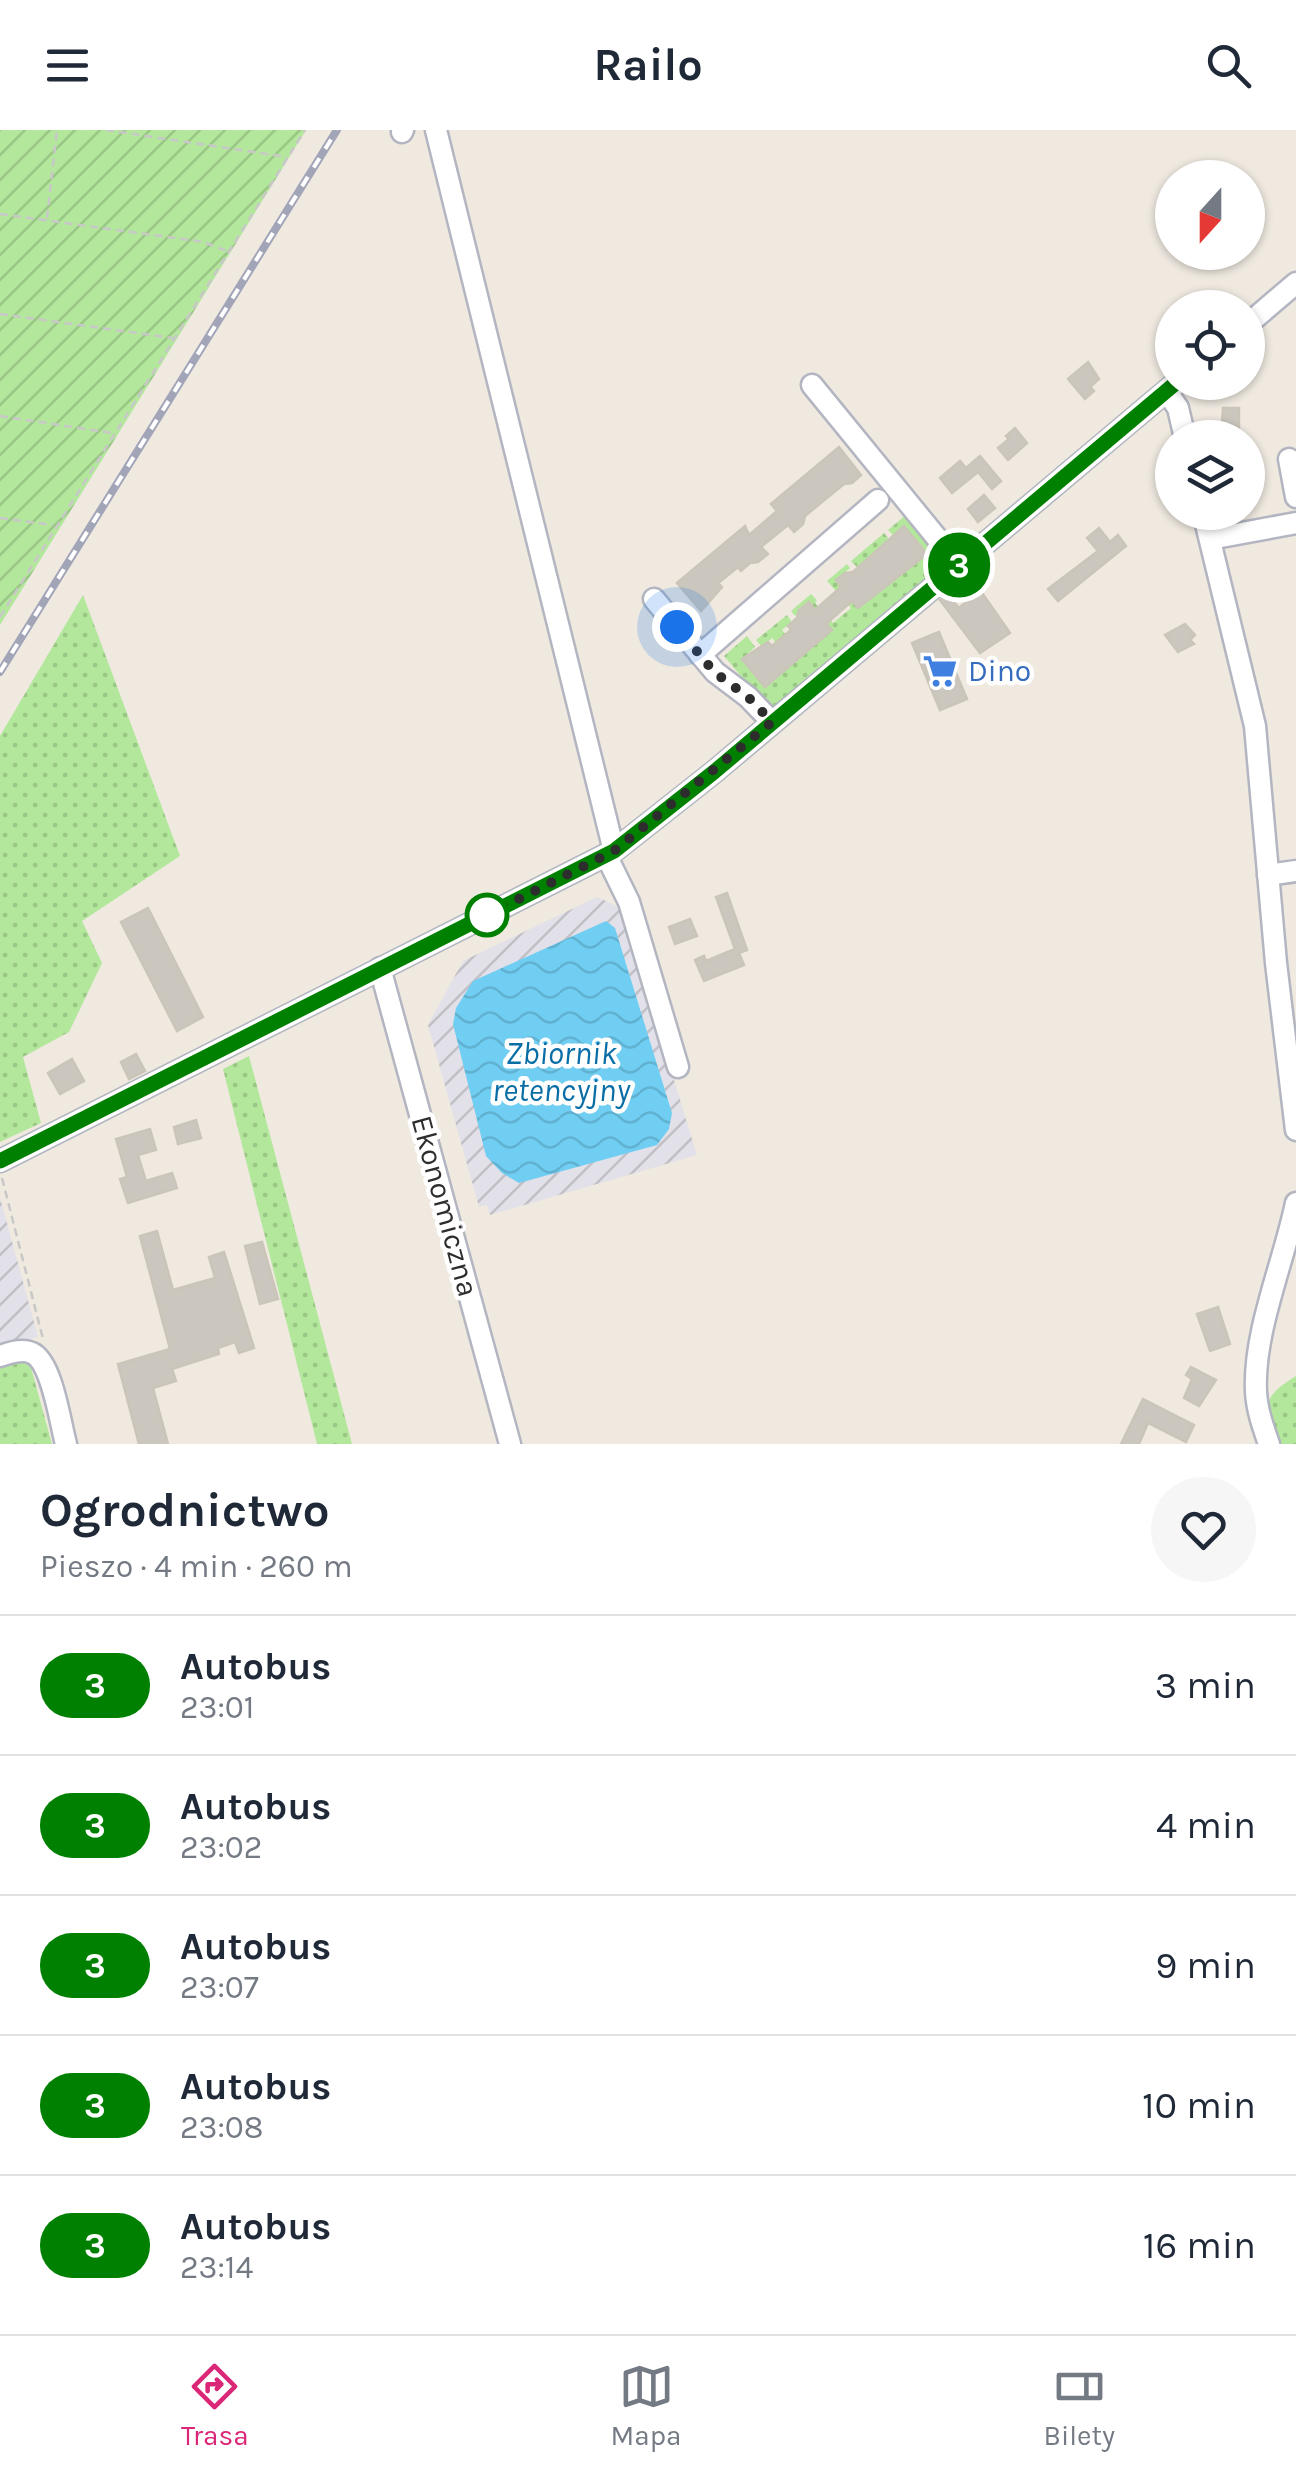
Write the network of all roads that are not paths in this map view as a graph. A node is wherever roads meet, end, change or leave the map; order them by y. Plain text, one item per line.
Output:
1 (436, 130) edge
2 (1296, 283) edge
3 (1265, 309) edge
4 (812, 385) dead end
5 (1156, 400) edge
6 (1290, 458) dead end
7 (1296, 497) edge
8 (878, 500) dead end
9 (1296, 522) edge
10 (1208, 530) edge
11 (1210, 539) junction
12 (959, 565) junction
13 (654, 599) dead end
14 (700, 655) junction
15 (772, 722) junction
16 (610, 853) junction
17 (1296, 870) edge
18 (1268, 874) junction
19 (380, 968) junction
20 (678, 1067) dead end
21 (1296, 1130) edge
22 (0, 1161) edge
23 (1296, 1203) edge
24 (0, 1356) edge
25 (66, 1444) edge
26 (510, 1444) edge
27 (1269, 1444) edge

1 - 16 street
2 - 3 street
4 - 12 street
5 - 12 street
6 - 7 street
8 - 14 street
9 - 11 street
10 - 11 street
11 - 18 street
12 - 15 street
13 - 14 street
14 - 15 street
15 - 16 street
16 - 19 street
16 - 20 street
17 - 18 street
18 - 21 street
19 - 22 street
19 - 26 street, Ekonomiczna
23 - 27 street
24 - 25 street

